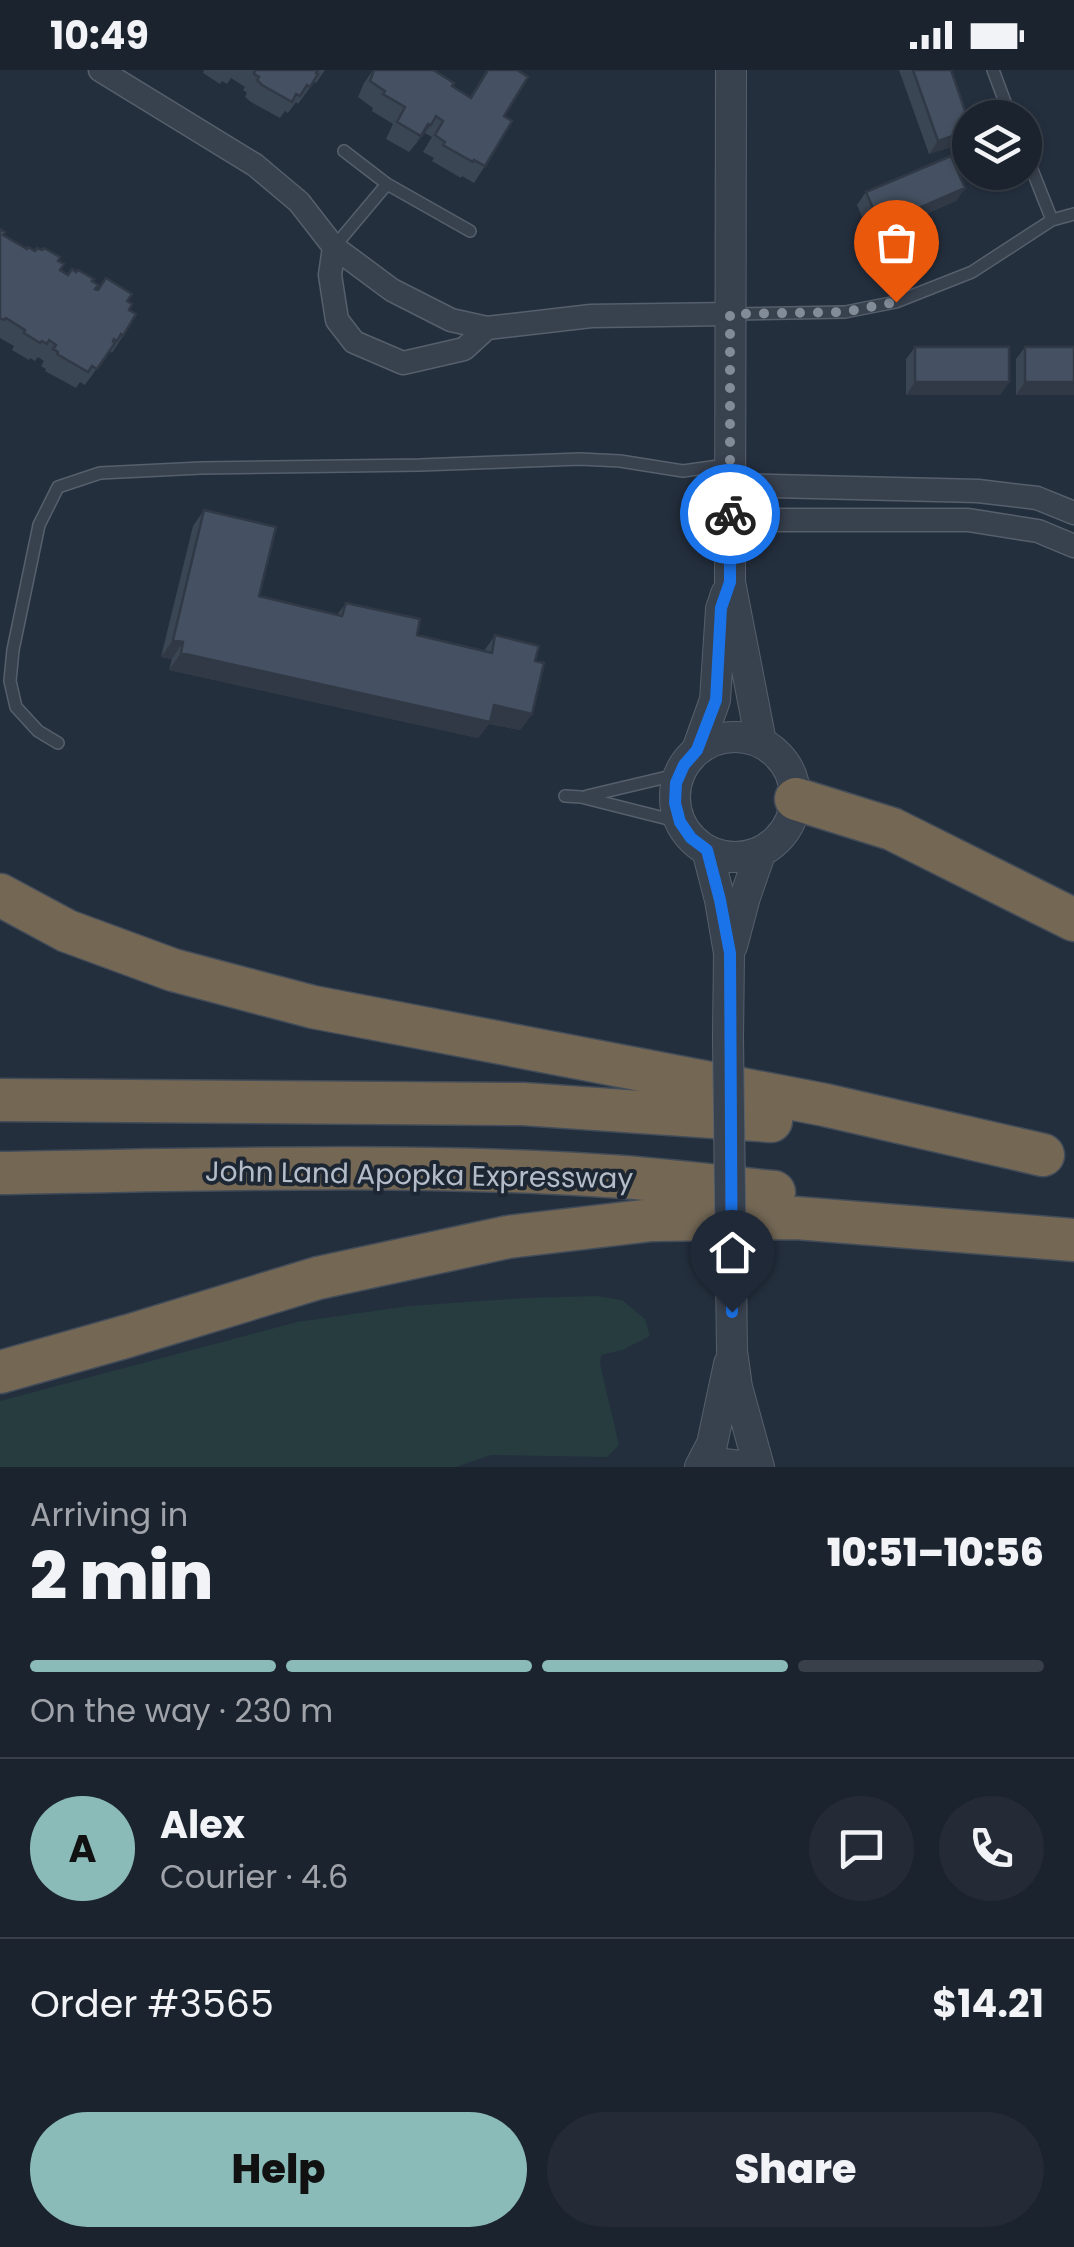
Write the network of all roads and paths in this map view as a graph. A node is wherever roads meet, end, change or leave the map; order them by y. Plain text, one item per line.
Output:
1 (100, 70) edge
2 (730, 70) edge
3 (993, 70) edge
4 (1005, 100) edge
5 (344, 150) dead end
6 (387, 184) junction
7 (1040, 190) edge
8 (1074, 214) edge
9 (1052, 220) junction
10 (470, 231) dead end
11 (334, 247) junction
12 (730, 314) junction
13 (486, 328) junction
14 (730, 475) junction
15 (881, 490) junction
16 (1074, 513) edge
17 (730, 520) junction
18 (882, 521) junction
19 (1073, 544) edge
20 (730, 582) junction
21 (761, 742) junction
22 (58, 743) dead end
23 (688, 762) junction
24 (565, 796) dead end
25 (581, 797) junction
26 (796, 799) junction
27 (680, 822) junction
28 (707, 850) junction
29 (762, 851) junction
30 (0, 895) edge
31 (1074, 920) edge
32 (730, 953) junction
33 (0, 1100) edge
34 (1058, 1159) edge
35 (0, 1172) edge
36 (1074, 1237) edge
37 (732, 1352) junction
38 (0, 1372) edge
39 (700, 1467) edge
40 (715, 1467) edge
41 (750, 1467) edge
42 (759, 1467) edge

1 - 11 street
2 - 12 street
3 - 4 lane
5 - 6 lane
6 - 10 lane
6 - 11 lane
7 - 9 lane
8 - 9 lane
9 - 12 lane
11 - 13 street
11 - 13 street
12 - 13 street
12 - 14 street
14 - 15 street
14 - 17 street
14 - 22 lane
15 - 16 street
15 - 18 street
17 - 18 street
17 - 20 street
18 - 19 street
20 - 21 street
20 - 23 street
21 - 23 street
21 - 26 street
23 - 25 lane
23 - 27 street
24 - 25 lane
25 - 27 lane
26 - 29 street
26 - 31 highway
27 - 28 street
28 - 29 street
28 - 32 street
29 - 32 street
30 - 34 highway
32 - 37 street, bridge
33 - 34 highway
35 - 36 highway, John Land Apopka Expressway
36 - 38 highway
37 - 39 street
37 - 42 street
40 - 41 street

